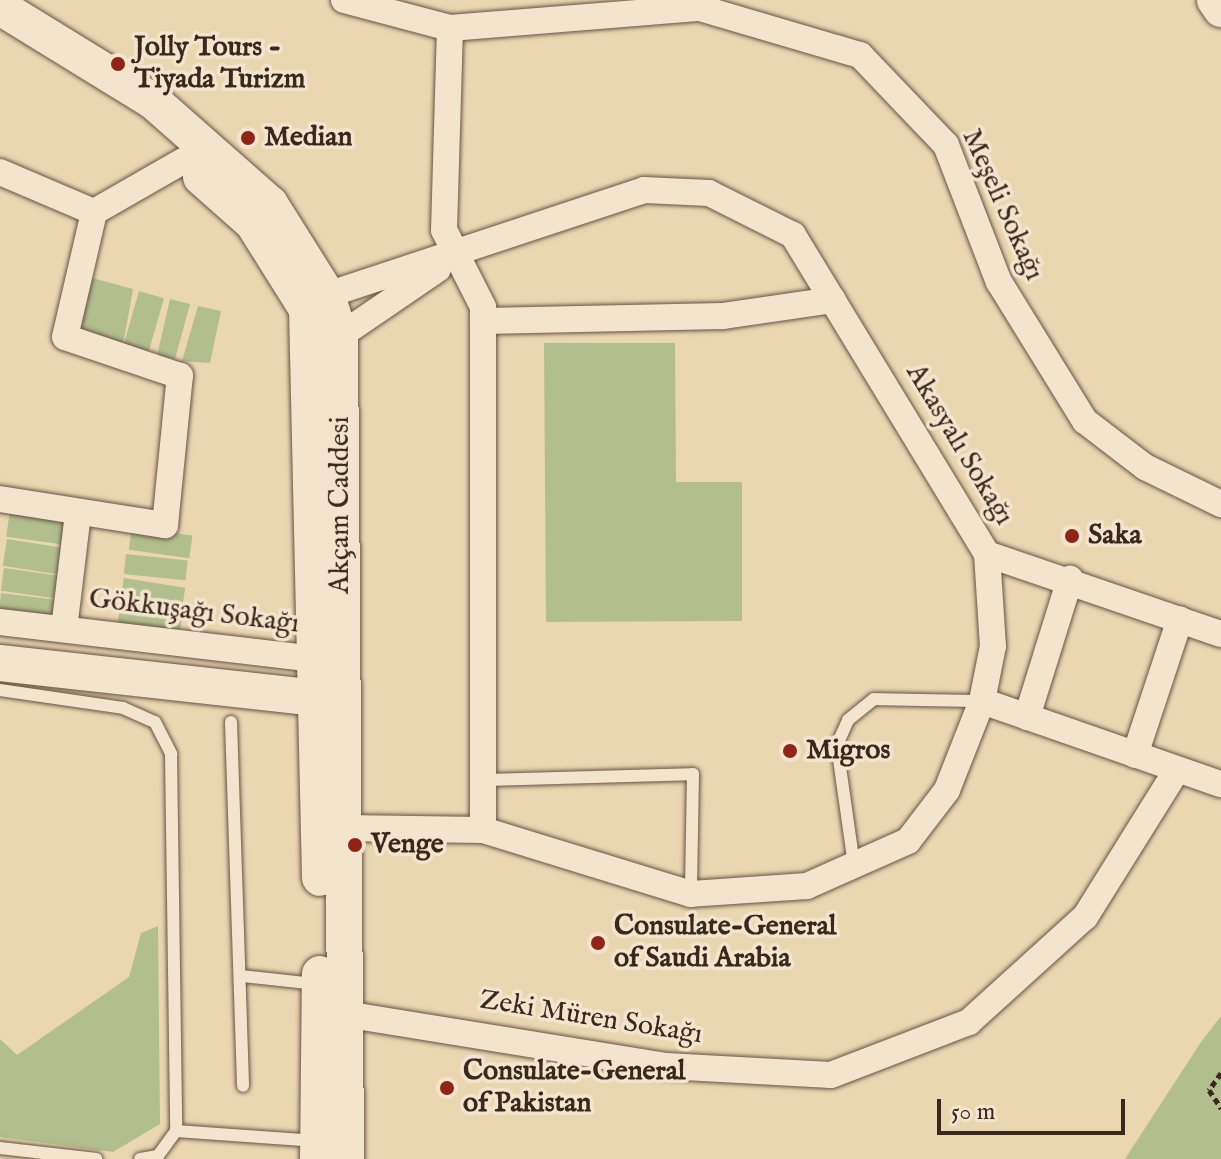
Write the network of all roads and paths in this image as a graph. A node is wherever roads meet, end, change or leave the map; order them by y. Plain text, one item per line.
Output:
1 (344, 0) edge
2 (1215, 0) edge
3 (0, 7) edge
4 (1221, 9) edge
5 (450, 28) junction
6 (0, 32) edge
7 (183, 161) junction
8 (0, 172) edge
9 (94, 212) junction
10 (461, 253) junction
11 (327, 295) junction
12 (833, 300) junction
13 (484, 321) junction
14 (340, 337) junction
15 (309, 355) junction
16 (0, 499) edge
17 (1221, 504) edge
18 (78, 513) junction
19 (987, 554) junction
20 (1070, 579) junction
21 (1180, 619) junction
22 (0, 622) edge
23 (64, 629) junction
24 (1221, 634) edge
25 (0, 641) edge
26 (0, 663) edge
27 (324, 679) junction
28 (0, 690) edge
29 (982, 701) junction
30 (1027, 717) junction
31 (231, 722) dead end
32 (1135, 755) junction
33 (1177, 770) junction
34 (484, 780) junction
35 (1221, 784) edge
36 (344, 828) junction
37 (483, 830) junction
38 (854, 865) junction
39 (691, 894) junction
40 (242, 976) junction
41 (319, 985) junction
42 (344, 1014) junction
43 (1221, 1073) edge
44 (243, 1086) dead end
45 (1221, 1108) edge
46 (176, 1131) junction
47 (0, 1148) edge
48 (327, 1153) edge
49 (96, 1159) edge
50 (140, 1159) edge

1 - 5 street, Meşeli Sokağı
2 - 4 main road
3 - 11 main road, Akçam Caddesi
5 - 10 street
5 - 17 street, Meşeli Sokağı
6 - 7 main road, Akçam Caddesi
7 - 9 street
7 - 15 main road, Akçam Caddesi
8 - 9 street
9 - 18 street
10 - 11 street, Akasyalı Sokağı
10 - 12 street, Akasyalı Sokağı
10 - 13 street
10 - 14 street
11 - 14 main road, Akçam Caddesi
12 - 13 street
12 - 19 street, Akasyalı Sokağı
13 - 34 street
14 - 15 street
14 - 27 main road, Akçam Caddesi
15 - 27 main road, Akçam Caddesi
16 - 18 street
18 - 23 street, Gökkuşağı Sokağı
19 - 20 street
19 - 29 street, Akasyalı Sokağı
20 - 21 street
20 - 30 street
21 - 24 street
21 - 32 street
22 - 23 street, Gökkuşağı Sokağı
23 - 27 street, Gökkuşağı Sokağı
25 - 27 main road
26 - 27 main road
27 - 36 main road, Akçam Caddesi
27 - 41 main road, Akçam Caddesi
28 - 46 lane
29 - 30 street
29 - 38 street, Akasyalı Sokağı
29 - 38 lane
30 - 32 street
31 - 40 lane
32 - 33 street
33 - 35 street
33 - 42 street, Zeki Müren Sokağı
34 - 37 street
34 - 39 lane
36 - 37 street, Akasyalı Sokağı
36 - 42 main road, Akçam Caddesi
37 - 39 street, Akasyalı Sokağı
38 - 39 street, Akasyalı Sokağı
40 - 41 lane
40 - 44 lane
41 - 48 main road, Akçam Caddesi
42 - 48 main road, Akçam Caddesi
43 - 45 path
46 - 48 lane
46 - 50 lane
47 - 49 lane

